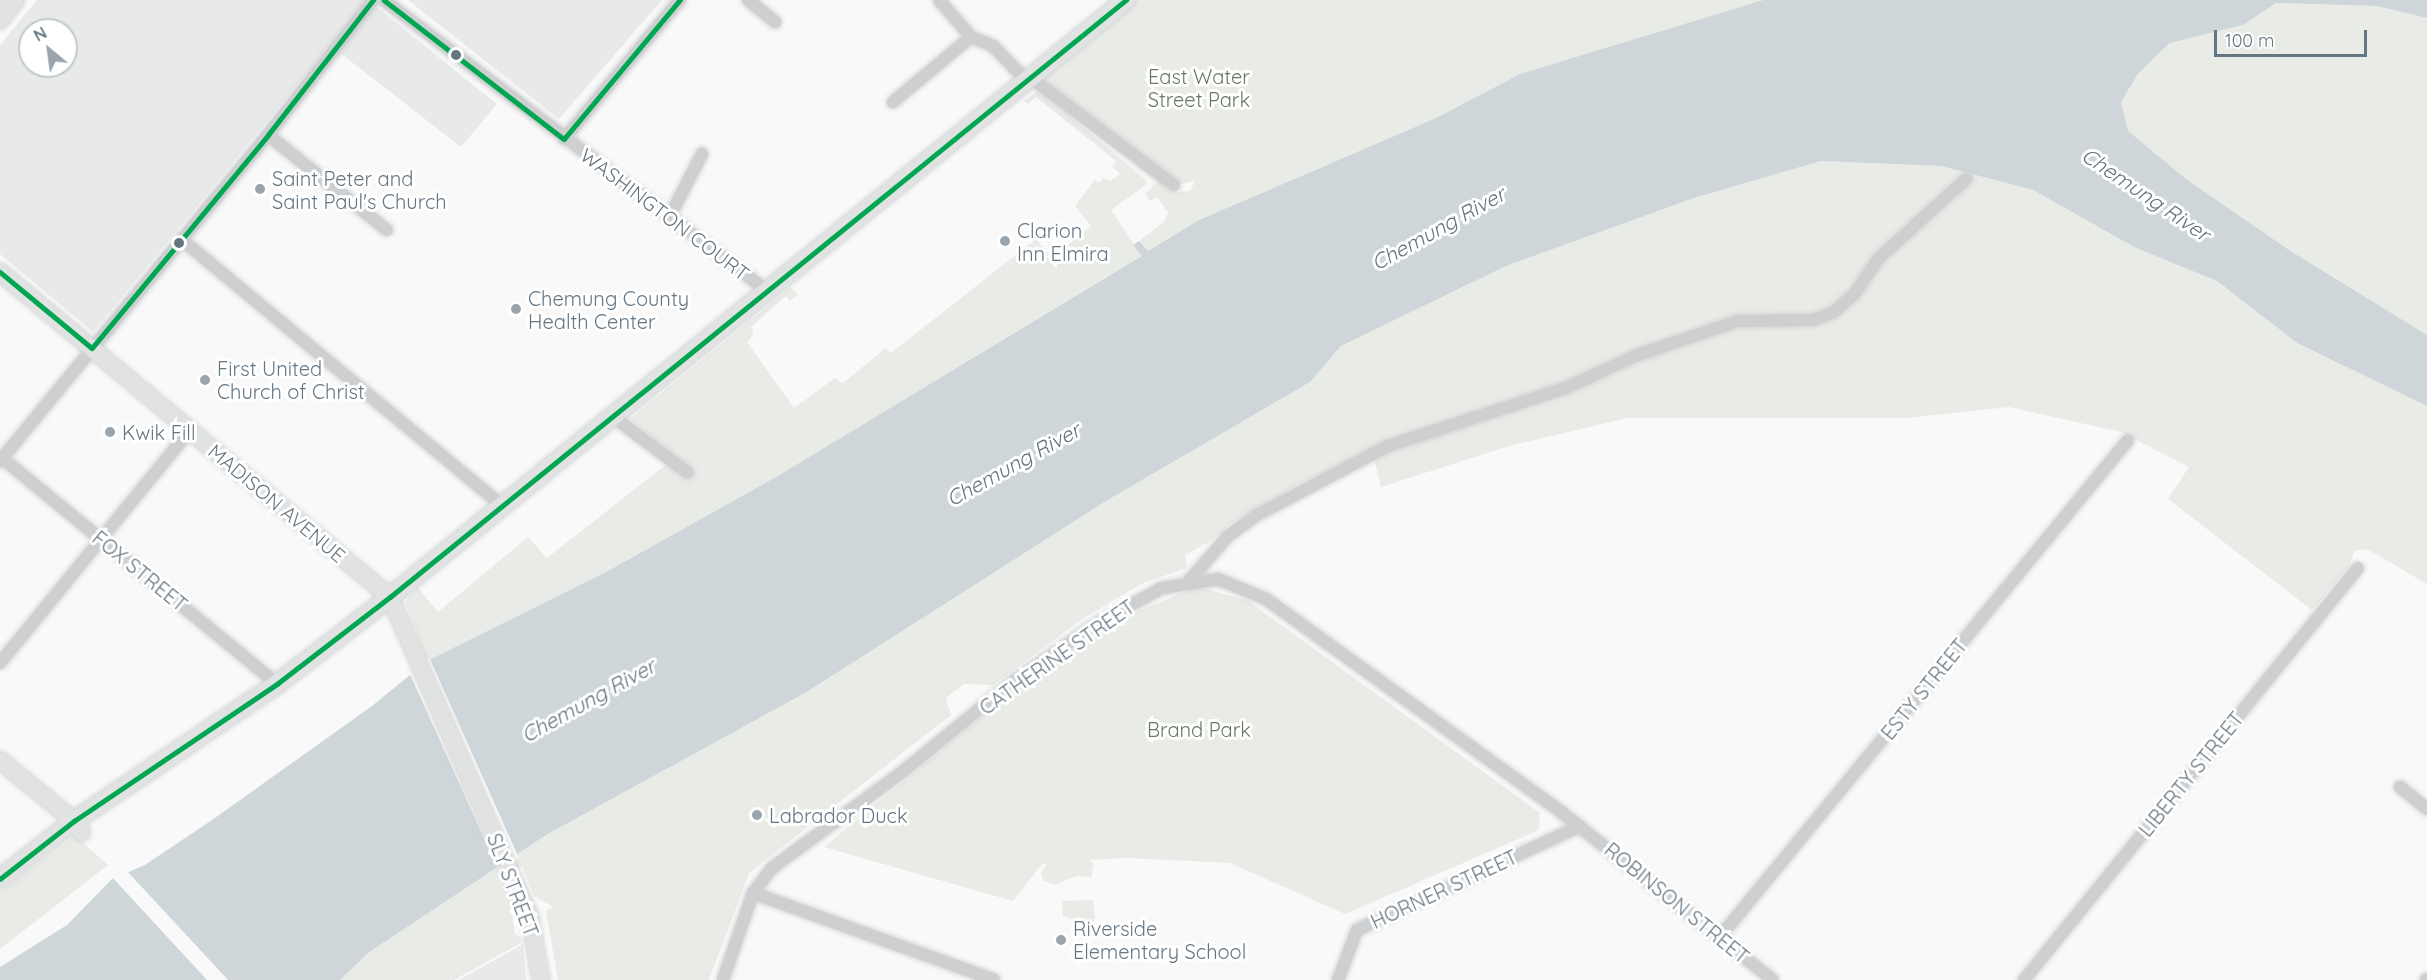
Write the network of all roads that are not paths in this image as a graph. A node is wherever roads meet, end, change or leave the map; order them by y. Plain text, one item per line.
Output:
1 (15, 0) edge
2 (373, 0) edge
3 (384, 0) edge
4 (680, 0) edge
5 (748, 0) edge
6 (939, 0) edge
7 (1126, 0) edge
8 (0, 20) edge
9 (775, 22) dead end
10 (971, 37) junction
11 (1028, 78) junction
12 (893, 102) dead end
13 (268, 135) junction
14 (564, 139) junction
15 (702, 154) dead end
16 (1966, 179) dead end
17 (1174, 185) dead end
18 (670, 216) junction
19 (387, 230) dead end
20 (181, 239) junction
21 (0, 272) edge
22 (766, 290) junction
23 (92, 348) junction
24 (611, 416) junction
25 (190, 430) junction
26 (2128, 440) dead end
27 (1, 460) edge
28 (688, 473) dead end
29 (501, 505) junction
30 (101, 539) junction
31 (2358, 568) dead end
32 (1189, 581) junction
33 (390, 597) junction
34 (0, 663) edge
35 (277, 684) junction
36 (0, 760) edge
37 (2400, 787) dead end
38 (476, 792) joint
39 (2427, 809) edge
40 (1580, 826) junction
41 (78, 827) junction
42 (0, 879) edge
43 (753, 893) junction
44 (1719, 938) junction
45 (542, 978) edge
46 (723, 980) edge
47 (994, 980) edge
48 (1338, 980) edge
49 (1773, 980) edge
50 (2024, 980) edge

1 - 8 main road
2 - 13 street
3 - 14 street, WASHINGTON COURT
4 - 14 street
5 - 9 street
6 - 10 street
7 - 11 main road
10 - 11 street
10 - 12 street
11 - 17 street
11 - 22 main road
13 - 19 street
13 - 20 street
14 - 18 street, WASHINGTON COURT
15 - 18 street
16 - 32 street
18 - 22 street, WASHINGTON COURT
20 - 23 street
20 - 29 street
21 - 23 main road, MADISON AVENUE
22 - 24 main road
23 - 25 main road, MADISON AVENUE
23 - 27 street
24 - 28 street
24 - 29 main road
25 - 30 street
25 - 33 main road, MADISON AVENUE
26 - 44 street, ESTY STREET
27 - 30 street, FOX STREET
29 - 33 main road
30 - 34 street
30 - 35 street, FOX STREET
31 - 50 street, LIBERTY STREET
32 - 40 street, CATHERINE STREET
32 - 43 street, CATHERINE STREET
33 - 35 main road
33 - 38 main road, MADISON AVENUE
35 - 41 main road
36 - 41 main road
37 - 39 street
38 - 45 main road, SLY STREET
40 - 44 street, ROBINSON STREET
40 - 48 street, HORNER STREET
41 - 42 main road
43 - 46 street, CATHERINE STREET
43 - 47 street
44 - 49 street, ROBINSON STREET

